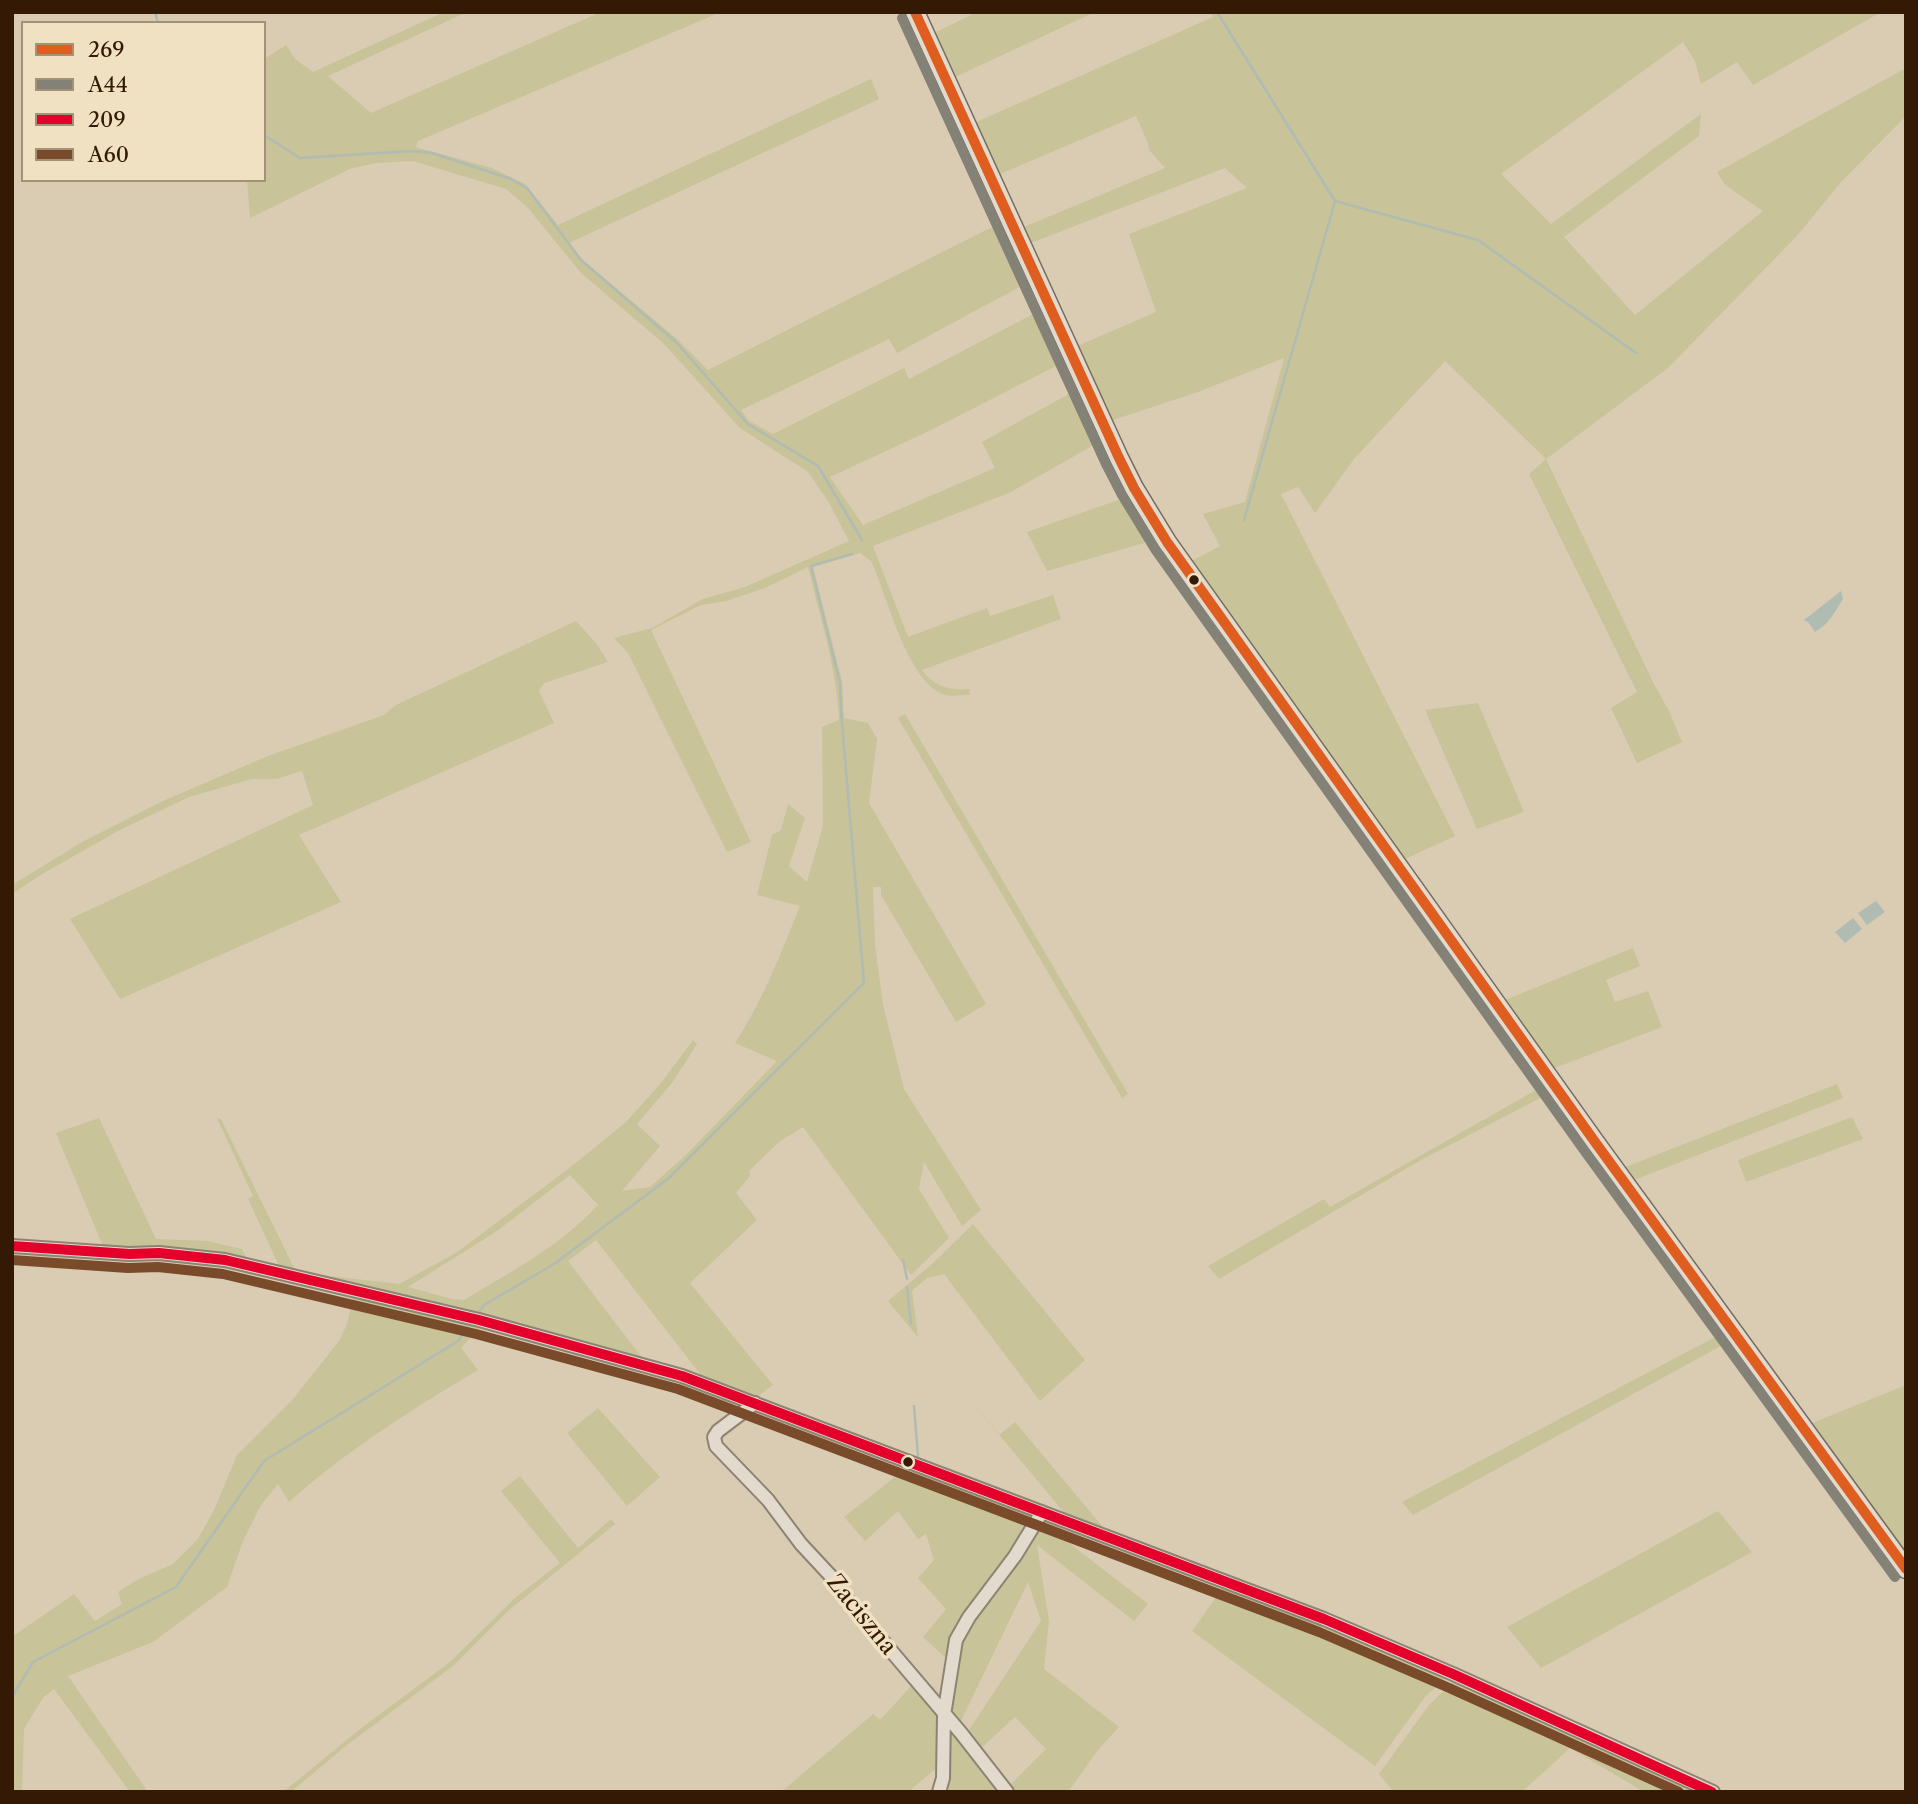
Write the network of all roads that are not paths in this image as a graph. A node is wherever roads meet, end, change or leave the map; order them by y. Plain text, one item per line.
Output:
1 (915, 12) edge
2 (12, 1246) edge
3 (755, 1403) junction
4 (1042, 1512) junction
5 (1906, 1569) edge
6 (944, 1715) junction
7 (939, 1792) edge
8 (1007, 1792) edge
9 (1713, 1792) edge

1 - 5 street
2 - 3 street
3 - 4 street
3 - 6 street, Zaciszna
4 - 6 street
4 - 9 street
6 - 7 street
6 - 8 street, Zaciszna

